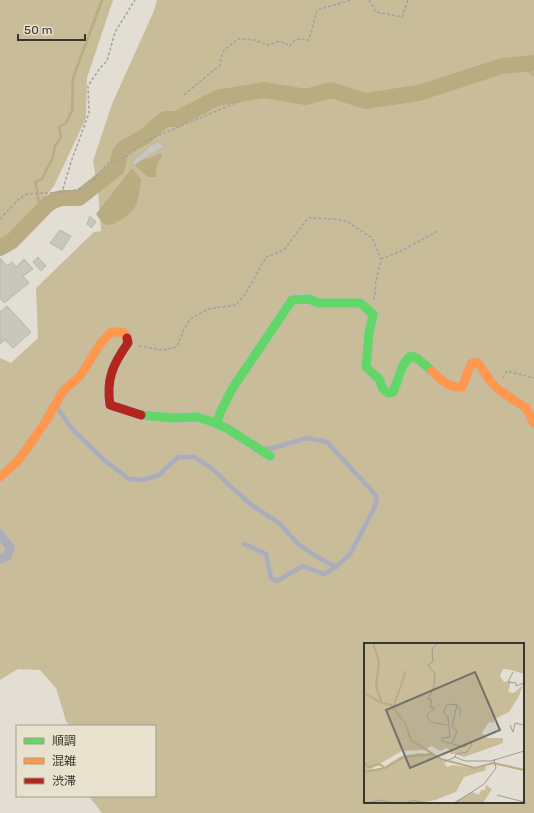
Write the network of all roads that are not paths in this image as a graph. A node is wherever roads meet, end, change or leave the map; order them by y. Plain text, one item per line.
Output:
1 (55, 404) junction
2 (217, 423) junction
3 (534, 423) edge
4 (257, 448) junction
5 (270, 456) dead end
6 (0, 476) edge
7 (0, 534) edge
8 (244, 544) dead end
9 (0, 559) edge
10 (336, 567) junction

1 - 2 street
1 - 6 street
1 - 10 lane
2 - 3 street
2 - 4 street
4 - 5 street
4 - 10 lane
7 - 9 street
8 - 10 lane

